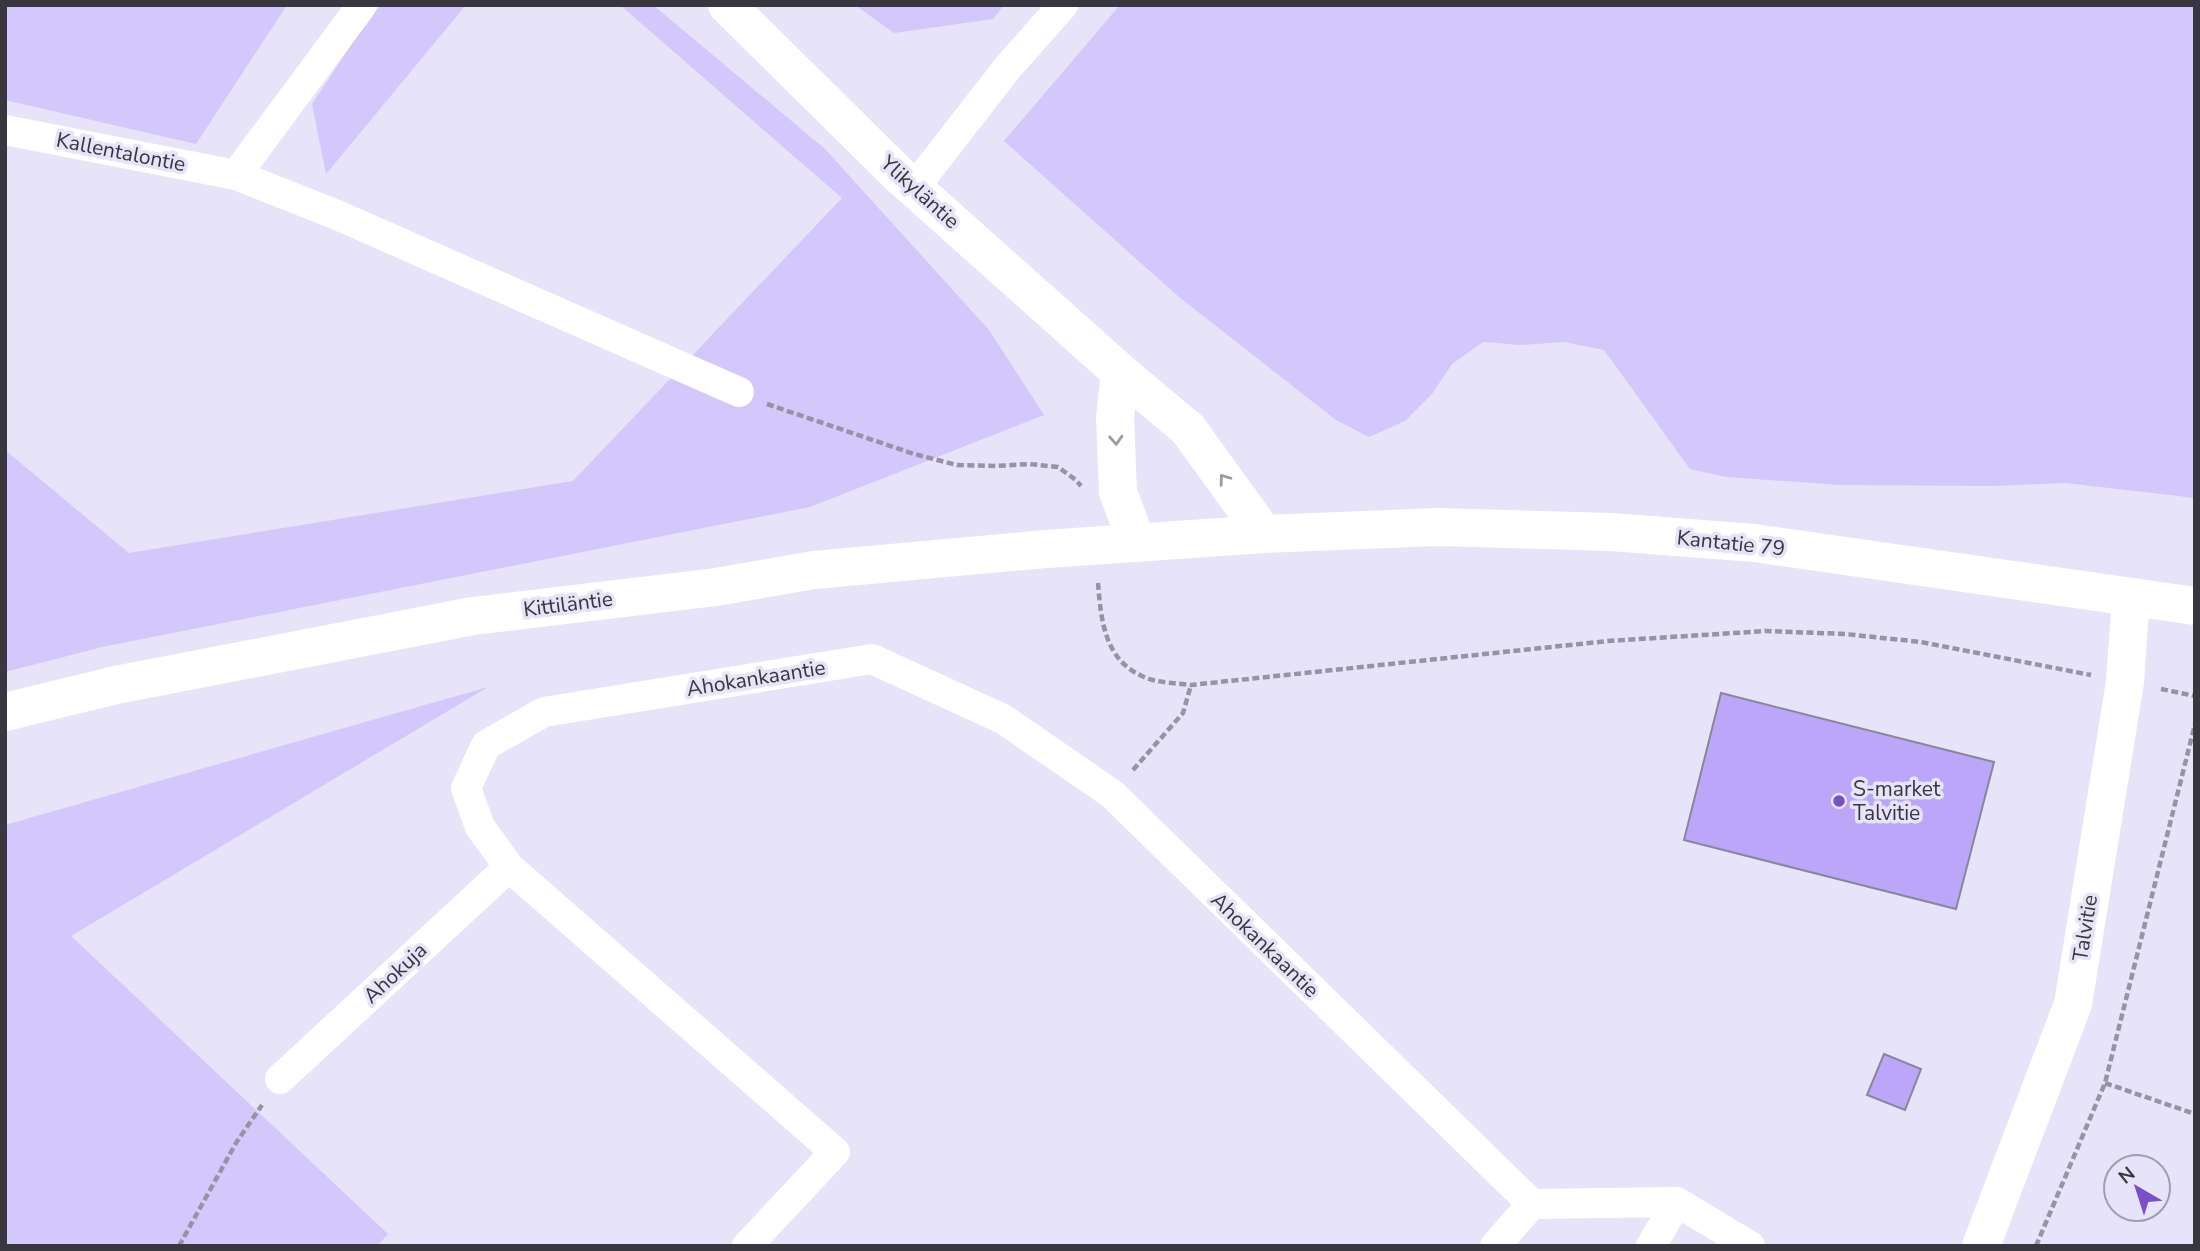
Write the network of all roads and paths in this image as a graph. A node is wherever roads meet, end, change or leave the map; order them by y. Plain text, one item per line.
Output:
1 (362, 5) edge
2 (727, 5) edge
3 (1063, 5) edge
4 (5, 130) edge
5 (236, 175) junction
6 (914, 188) junction
7 (1120, 372) junction
8 (739, 392) joint
9 (1083, 489) dead end
10 (1264, 534) junction
11 (1137, 543) junction
12 (1094, 545) junction
13 (2131, 597) junction
14 (2195, 606) edge
15 (2125, 682) junction
16 (1191, 685) junction
17 (2195, 696) edge
18 (5, 712) edge
19 (2195, 724) edge
20 (1112, 794) junction
21 (509, 867) junction
22 (280, 1079) joint
23 (2105, 1083) junction
24 (2195, 1114) edge
25 (1676, 1202) junction
26 (1532, 1204) junction
27 (179, 1246) edge
28 (747, 1246) edge
29 (1495, 1246) edge
30 (1651, 1246) edge
31 (1750, 1246) edge
32 (1981, 1246) edge
33 (2036, 1246) edge

1 - 5 street
2 - 6 main road, Ylikyläntie
3 - 6 street
4 - 5 street, Kallentalontie
5 - 8 street, Kallentalontie
6 - 7 main road, Ylikyläntie
10 -> 7 main road, Ylikyläntie
7 -> 11 main road
8 - 9 path
10 - 11 main road, Kantatie 79
10 - 13 main road, Kantatie 79
11 - 12 main road, Kittiläntie
12 - 16 path
12 - 18 main road, Kittiläntie
13 - 14 main road, Kantatie 79
13 - 15 main road, Talvitie
15 - 16 path
15 - 17 path
15 - 32 main road, Talvitie
16 - 20 path
19 - 23 path
20 - 21 street, Ahokankaantie
20 - 26 street, Ahokankaantie
21 - 22 street, Ahokuja
21 - 28 street, Ahokankaantie
22 - 27 path
23 - 24 path
23 - 33 path
25 - 26 street
25 - 30 street
25 - 31 street
26 - 29 street

